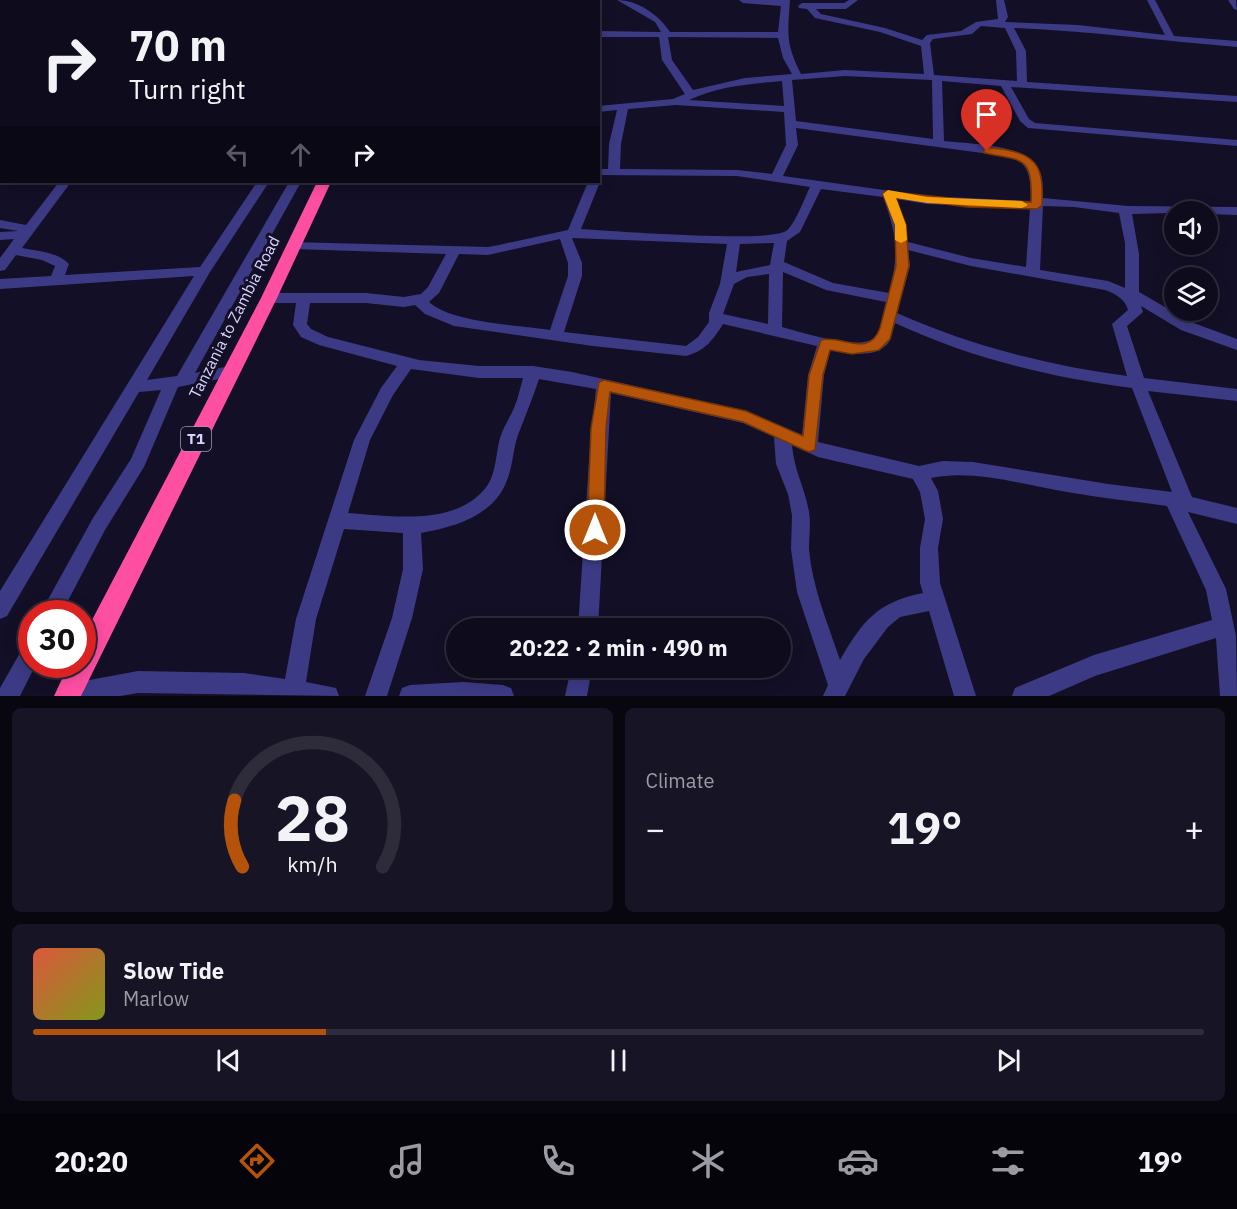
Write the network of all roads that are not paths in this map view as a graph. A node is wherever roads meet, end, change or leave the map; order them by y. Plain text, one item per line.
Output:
1 (621, 0) edge
2 (743, 0) edge
3 (854, 0) edge
4 (1000, 0) edge
5 (1151, 0) edge
6 (1232, 0) edge
7 (645, 2) dead end
8 (786, 3) edge
9 (809, 6) junction
10 (1237, 7) edge
11 (635, 9) junction
12 (982, 24) junction
13 (1009, 26) junction
14 (600, 34) edge
15 (666, 34) junction
16 (782, 35) junction
17 (1170, 37) junction
18 (925, 44) junction
19 (1237, 44) edge
20 (793, 78) junction
21 (933, 78) junction
22 (1004, 83) junction
23 (1022, 84) junction
24 (718, 86) junction
25 (691, 95) junction
26 (1237, 99) edge
27 (672, 102) junction
28 (725, 105) junction
29 (623, 107) junction
30 (600, 109) edge
31 (789, 109) junction
32 (791, 124) junction
33 (1237, 143) edge
34 (939, 144) junction
35 (600, 172) edge
36 (614, 173) junction
37 (776, 178) junction
38 (64, 183) edge
39 (263, 183) edge
40 (294, 183) edge
41 (324, 183) edge
42 (593, 183) edge
43 (818, 183) junction
44 (888, 194) junction
45 (1037, 203) junction
46 (1124, 209) junction
47 (1237, 211) edge
48 (0, 224) edge
49 (25, 232) junction
50 (568, 233) junction
51 (0, 236) edge
52 (734, 239) junction
53 (781, 239) junction
54 (901, 243) junction
55 (294, 245) junction
56 (13, 250) junction
57 (454, 251) junction
58 (0, 267) edge
59 (776, 267) junction
60 (204, 271) junction
61 (1033, 273) junction
62 (57, 280) junction
63 (728, 281) junction
64 (0, 284) edge
65 (1131, 297) junction
66 (269, 298) junction
67 (304, 298) junction
68 (893, 298) junction
69 (417, 299) junction
70 (889, 315) junction
71 (716, 317) junction
72 (775, 331) junction
73 (556, 334) junction
74 (825, 344) junction
75 (1237, 345) edge
76 (406, 363) junction
77 (230, 372) junction
78 (533, 372) junction
79 (177, 382) junction
80 (1138, 383) junction
81 (604, 386) junction
82 (135, 387) junction
83 (1237, 395) edge
84 (782, 432) junction
85 (809, 445) junction
86 (919, 473) junction
87 (1180, 502) junction
88 (1237, 516) edge
89 (336, 520) junction
90 (412, 526) junction
91 (58, 600) edge
92 (935, 600) junction
93 (0, 609) edge
94 (589, 618) edge
95 (1224, 626) junction
96 (18, 677) edge
97 (580, 678) edge
98 (836, 690) edge
99 (294, 691) junction
100 (67, 695) edge
101 (8, 696) edge
102 (328, 696) edge
103 (376, 696) edge
104 (410, 696) edge
105 (502, 696) edge
106 (576, 696) edge
107 (965, 696) edge
108 (1023, 696) edge
109 (1230, 696) edge

1 - 11 street
2 - 8 street
3 - 9 street
4 - 12 street
5 - 17 street
6 - 10 street
7 - 11 street
8 - 9 street
8 - 16 street
9 - 18 street
11 - 15 street
12 - 13 street
12 - 18 street
13 - 17 street
13 - 23 street
14 - 15 street
15 - 16 street
15 - 25 street
16 - 20 street
17 - 19 street
18 - 21 street
20 - 21 street
20 - 24 street
20 - 31 street
21 - 22 street
21 - 34 street
22 - 23 street
22 - 33 street
23 - 26 street
24 - 25 street
24 - 28 street
25 - 27 street
27 - 28 street
27 - 29 street
28 - 31 street
29 - 30 street
29 - 36 street
31 - 32 street
32 - 34 street
32 - 37 street
34 - 45 street
35 - 36 street
36 - 37 street
37 - 43 street
38 - 49 street
39 - 60 street
40 - 79 street
41 - 55 highway, Tanzania to Zambia Road / T1
42 - 50 street
43 - 44 street
43 - 53 street
44 - 45 street
44 - 54 street
45 - 46 street
45 - 61 street
46 - 47 street
46 - 65 street
48 - 49 street
49 - 51 street
49 - 56 street
50 - 52 street
50 - 57 street
50 - 73 street
52 - 53 street
52 - 63 street
53 - 59 street
54 - 61 street
54 - 68 street
55 - 57 street
55 - 66 highway, Tanzania to Zambia Road / T1
56 - 58 street
56 - 62 street
57 - 69 street
59 - 63 street
59 - 68 street
59 - 72 street
60 - 62 street
60 - 82 street
61 - 65 street
62 - 64 street
63 - 71 street
65 - 75 street
65 - 80 street
66 - 67 street
66 - 77 highway, Tanzania to Zambia Road / T1
67 - 69 street
67 - 76 street
68 - 70 street
69 - 73 street
70 - 74 street
70 - 80 street
71 - 72 street
71 - 73 street
72 - 74 street
74 - 85 street
76 - 78 street
76 - 89 street
77 - 79 street
77 - 100 highway, Tanzania to Zambia Road / T1
78 - 81 street
78 - 90 street
79 - 82 street
79 - 91 street
80 - 83 street
80 - 87 street
81 - 84 street
81 - 94 street
82 - 93 street
84 - 85 street
84 - 98 street
85 - 86 street
86 - 87 street
86 - 92 street
87 - 88 street
87 - 95 street
89 - 90 street
89 - 99 street
90 - 103 street
92 - 98 street
92 - 107 street
95 - 108 street
95 - 109 street
96 - 101 street
97 - 106 street
99 - 100 street
99 - 102 street
104 - 105 street

